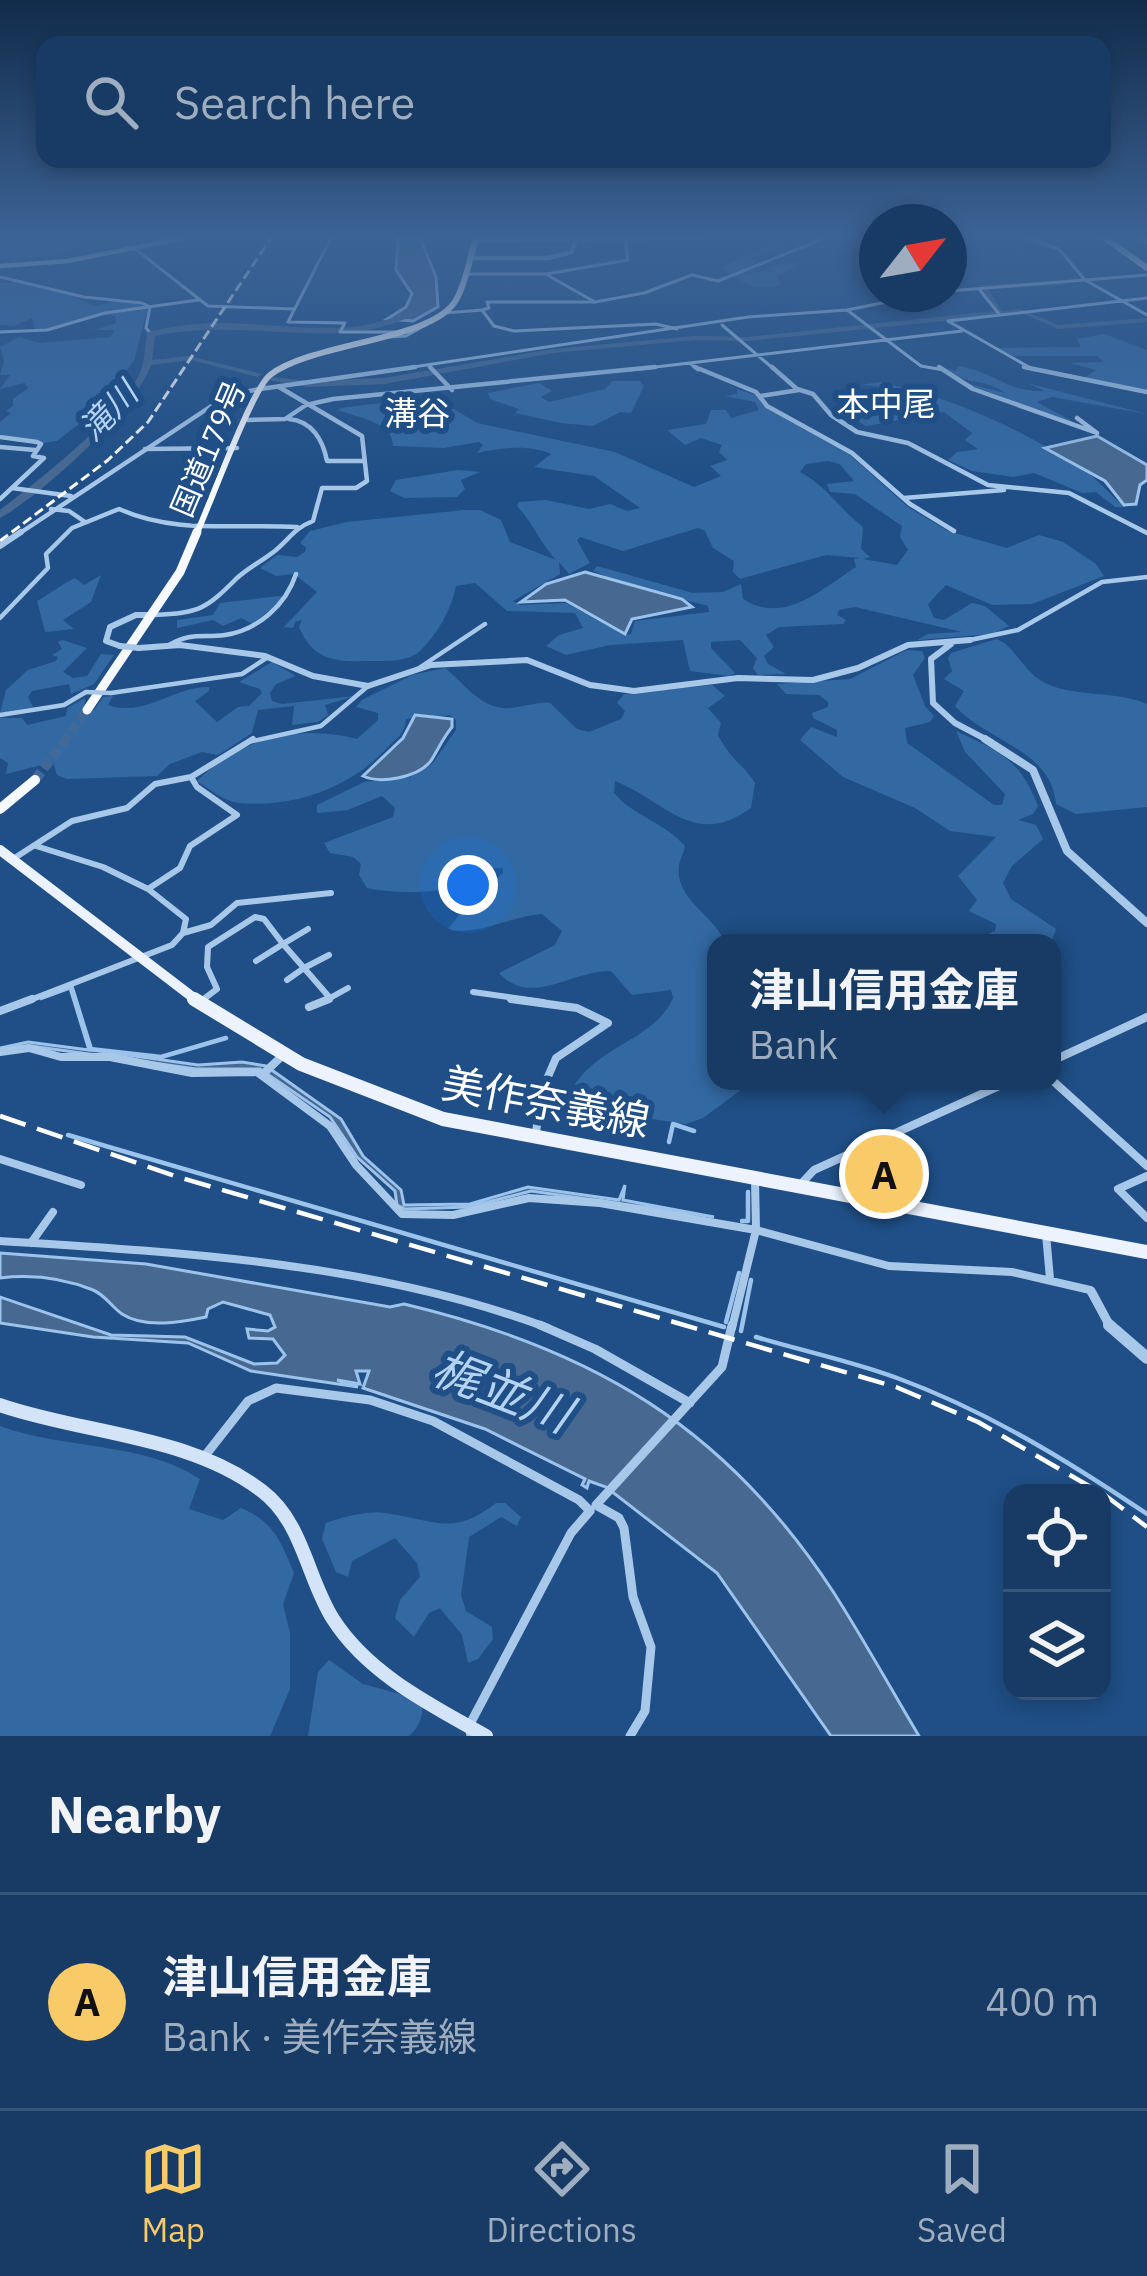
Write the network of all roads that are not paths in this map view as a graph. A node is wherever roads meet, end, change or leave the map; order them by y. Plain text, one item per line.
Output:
1 (86, 319) edge
2 (289, 319) edge
3 (434, 319) edge
4 (489, 319) edge
5 (741, 319) edge
6 (859, 319) edge
7 (960, 319) edge
8 (431, 321) junction
9 (722, 325) junction
10 (681, 331) junction
11 (962, 331) junction
12 (1, 332) edge
13 (402, 332) junction
14 (379, 338) junction
15 (0, 340) edge
16 (887, 340) junction
17 (763, 356) junction
18 (691, 364) junction
19 (427, 365) junction
20 (279, 387) junction
21 (260, 389) junction
22 (452, 390) junction
23 (799, 390) junction
24 (1147, 392) edge
25 (761, 396) junction
26 (306, 405) junction
27 (1077, 418) dead end
28 (285, 419) junction
29 (248, 420) junction
30 (0, 436) edge
31 (0, 448) edge
32 (237, 448) junction
33 (145, 449) junction
34 (35, 450) junction
35 (363, 460) junction
36 (14, 488) junction
37 (1008, 489) junction
38 (71, 496) junction
39 (903, 498) junction
40 (0, 500) edge
41 (51, 509) junction
42 (85, 522) junction
43 (297, 527) junction
44 (203, 528) junction
45 (954, 531) dead end
46 (1147, 533) edge
47 (0, 546) edge
48 (296, 574) dead end
49 (1147, 577) edge
50 (151, 615) junction
51 (0, 618) edge
52 (484, 624) dead end
53 (970, 640) junction
54 (921, 643) junction
55 (169, 645) junction
56 (935, 652) junction
57 (268, 656) junction
58 (419, 668) junction
59 (368, 686) junction
60 (87, 710) tunnel mouth
61 (0, 715) edge
62 (191, 777) junction
63 (35, 780) tunnel mouth
64 (0, 809) edge
65 (36, 846) junction
66 (6, 855) edge
67 (148, 889) junction
68 (331, 893) dead end
69 (1147, 923) edge
70 (308, 929) dead end
71 (183, 933) junction
72 (283, 944) junction
73 (329, 955) dead end
74 (141, 957) junction
75 (256, 961) dead end
76 (304, 968) junction
77 (287, 980) dead end
78 (348, 988) dead end
79 (473, 992) dead end
80 (330, 998) junction
81 (201, 1001) junction
82 (309, 1007) dead end
83 (0, 1011) edge
84 (1147, 1016) edge
85 (0, 1052) edge
86 (283, 1055) junction
87 (1061, 1057) edge
88 (266, 1072) junction
89 (1061, 1088) edge
90 (990, 1090) edge
91 (536, 1136) junction
92 (0, 1159) edge
93 (1147, 1166) edge
94 (755, 1176) junction
95 (1147, 1176) edge
96 (81, 1185) dead end
97 (800, 1185) junction
98 (52, 1212) dead end
99 (1147, 1218) edge
100 (756, 1230) junction
101 (1046, 1233) junction
102 (0, 1241) edge
103 (31, 1243) junction
104 (1147, 1252) edge
105 (1050, 1279) junction
106 (1091, 1291) joint
107 (1147, 1358) edge
108 (0, 1405) edge
109 (688, 1406) junction
110 (202, 1460) junction
111 (595, 1505) junction
112 (470, 1731) edge
113 (486, 1736) edge
114 (630, 1736) edge

1 - 12 street
2 - 13 street
3 - 8 highway, 国道179号
4 - 10 street
5 - 9 street
6 - 16 street
7 - 11 street
8 - 13 highway, 国道179号
8 - 14 street
9 - 10 street
9 - 17 street
10 - 19 street
11 - 16 street
11 - 24 street
12 - 15 street
13 - 14 highway, 国道179号
14 - 21 highway, 国道179号
16 - 17 street
16 - 27 street
17 - 18 street
17 - 23 street
18 - 22 street
18 - 25 street
19 - 20 street
19 - 22 street
20 - 21 street
20 - 26 street
21 - 29 highway, 国道179号
21 - 33 street
22 - 26 street
23 - 25 street
23 - 37 street
25 - 39 street
26 - 28 street
26 - 35 street
28 - 29 street
28 - 35 street
29 - 32 highway, 国道179号
30 - 34 street
31 - 34 street
32 - 33 street
32 - 44 highway, 国道179号
33 - 38 street
34 - 36 street
35 - 43 street
36 - 38 street
36 - 40 street
37 - 39 street
37 - 46 street
38 - 41 street
39 - 45 street
41 - 42 street
41 - 47 street
42 - 44 street
42 - 51 street
43 - 44 street
43 - 50 street
44 - 50 highway, 国道179号
48 - 55 street
49 - 53 street
50 - 55 street, bridge
50 - 60 highway, 国道179号
52 - 58 street
53 - 54 street
53 - 56 street
54 - 56 street
54 - 58 street
55 - 57 street
56 - 69 street
57 - 59 street
57 - 61 street, bridge
58 - 59 street
59 - 62 street
62 - 65 street
62 - 67 street
63 - 64 highway
65 - 66 street
65 - 67 street
66 - 74 main road, 美作奈義線
67 - 71 street
68 - 71 street
70 - 72 street
71 - 74 street
72 - 75 street
72 - 76 street
72 - 81 street
73 - 76 street
74 - 81 main road, 美作奈義線
74 - 83 street
76 - 77 street
76 - 80 street
78 - 80 street
79 - 91 street
80 - 82 street
81 - 86 main road, 美作奈義線
84 - 87 street
85 - 88 street
86 - 88 street
86 - 91 main road, 美作奈義線
88 - 100 street
89 - 93 street
90 - 97 street
91 - 94 main road, 美作奈義線
92 - 96 street
94 - 97 main road, 美作奈義線
94 - 100 street
95 - 99 street
97 - 101 main road, 美作奈義線
98 - 103 street
100 - 105 street
100 - 109 street
101 - 104 main road, 美作奈義線
101 - 105 street
102 - 103 street
103 - 109 street
105 - 106 street
106 - 107 street
108 - 110 main road
109 - 111 street
110 - 111 street
110 - 112 main road
111 - 112 street
111 - 114 street
112 - 113 main road

